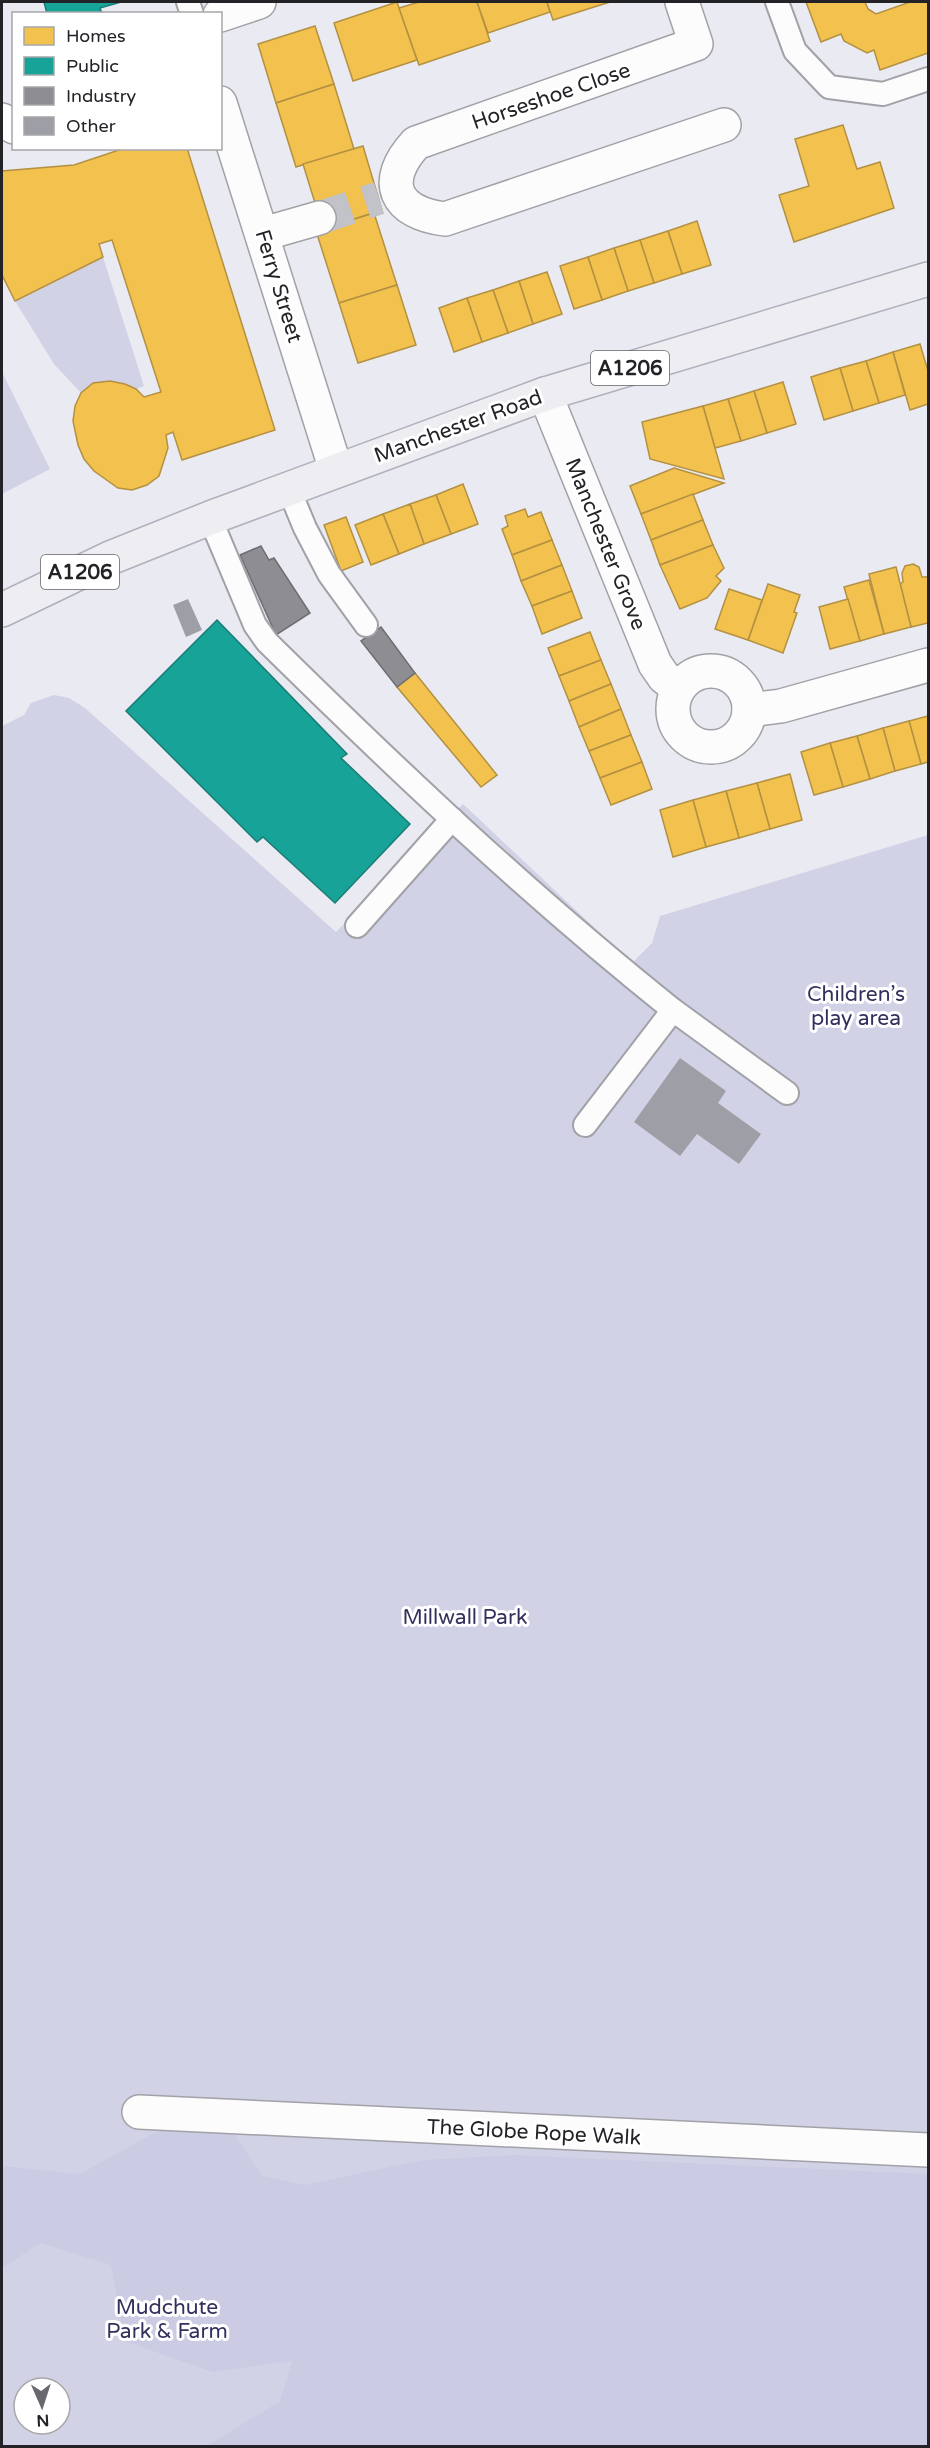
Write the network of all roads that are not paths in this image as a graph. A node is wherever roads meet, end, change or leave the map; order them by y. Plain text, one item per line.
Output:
1 (259, 2) edge
2 (682, 2) edge
3 (777, 2) edge
4 (222, 14) edge
5 (928, 79) edge
6 (222, 109) edge
7 (724, 125) dead end
8 (319, 218) tunnel mouth
9 (263, 234) junction
10 (928, 279) edge
11 (545, 394) junction
12 (336, 470) junction
13 (288, 487) junction
14 (210, 518) junction
15 (2, 610) edge
16 (366, 625) dead end
17 (928, 665) edge
18 (678, 688) junction
19 (749, 710) junction
20 (452, 819) junction
21 (357, 926) dead end
22 (673, 1010) junction
23 (787, 1093) dead end
24 (585, 1125) dead end
25 (139, 2112) dead end
26 (928, 2150) edge

1 - 4 street
2 - 7 street, Horseshoe Close
3 - 5 lane
6 - 9 street, Ferry Street
8 - 9 street
9 - 12 street, Ferry Street
10 - 11 main road, Manchester Road / A1206
11 - 12 main road, Manchester Road / A1206
11 - 18 street, Manchester Grove
12 - 13 main road, Manchester Road / A1206
13 - 14 main road, Manchester Road / A1206
13 - 16 lane
14 - 15 main road, Manchester Road / A1206
14 - 20 lane
17 - 19 street
18 - 19 street
18 - 19 street
20 - 21 lane
20 - 22 lane
22 - 23 lane
22 - 24 lane
25 - 26 street, The Globe Rope Walk

